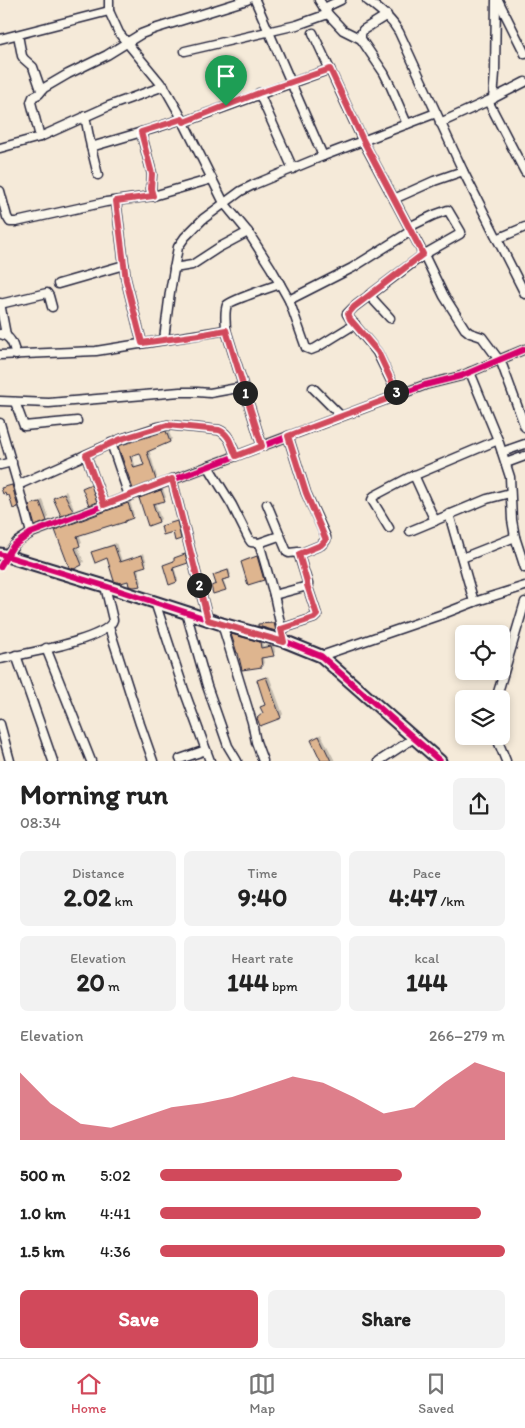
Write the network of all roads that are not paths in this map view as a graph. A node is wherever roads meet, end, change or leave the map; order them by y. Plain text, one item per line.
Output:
1 (110, 0) edge
2 (247, 0) edge
3 (256, 0) edge
4 (318, 0) edge
5 (341, 0) edge
6 (367, 0) edge
7 (497, 0) edge
8 (109, 11) junction
9 (326, 11) junction
10 (387, 15) junction
11 (269, 30) junction
12 (313, 33) dead end
13 (18, 35) junction
14 (0, 39) edge
15 (361, 39) junction
16 (127, 43) junction
17 (185, 51) dead end
18 (525, 54) edge
19 (330, 69) junction
20 (525, 82) edge
21 (291, 83) junction
22 (164, 86) junction
23 (41, 90) junction
24 (259, 93) junction
25 (490, 100) junction
26 (436, 113) junction
27 (85, 116) junction
28 (183, 120) junction
29 (440, 123) junction
30 (407, 124) junction
31 (141, 132) junction
32 (40, 137) junction
33 (363, 140) junction
34 (90, 147) junction
35 (0, 148) edge
36 (323, 156) junction
37 (293, 169) junction
38 (463, 171) junction
39 (525, 172) edge
40 (98, 175) dead end
41 (212, 180) junction
42 (0, 191) edge
43 (153, 196) junction
44 (394, 199) junction
45 (116, 201) junction
46 (224, 203) junction
47 (2, 209) edge
48 (525, 227) edge
49 (410, 229) junction
50 (248, 232) junction
51 (497, 239) junction
52 (423, 254) junction
53 (124, 265) junction
54 (174, 268) junction
55 (58, 284) dead end
56 (280, 284) junction
57 (524, 289) edge
58 (369, 295) junction
59 (289, 300) junction
60 (0, 304) edge
61 (52, 307) dead end
62 (390, 318) dead end
63 (355, 324) junction
64 (226, 330) junction
65 (3, 335) edge
66 (164, 339) junction
67 (142, 343) junction
68 (525, 350) edge
69 (0, 355) edge
70 (16, 355) junction
71 (500, 360) junction
72 (470, 372) junction
73 (243, 386) junction
74 (313, 388) dead end
75 (398, 395) junction
76 (0, 401) edge
77 (15, 402) junction
78 (341, 416) junction
79 (77, 422) dead end
80 (0, 423) edge
81 (525, 427) edge
82 (2, 434) edge
83 (288, 436) junction
84 (498, 440) junction
85 (112, 443) junction
86 (525, 444) edge
87 (262, 446) junction
88 (502, 452) junction
89 (86, 455) junction
90 (236, 456) junction
91 (525, 456) edge
92 (12, 462) junction
93 (506, 464) junction
94 (0, 465) edge
95 (208, 466) junction
96 (414, 475) junction
97 (172, 479) junction
98 (18, 485) junction
99 (510, 492) junction
100 (129, 496) junction
101 (268, 504) dead end
102 (104, 505) junction
103 (449, 514) junction
104 (435, 521) junction
105 (389, 528) dead end
106 (410, 531) dead end
107 (31, 533) junction
108 (279, 536) junction
109 (515, 537) junction
110 (259, 543) junction
111 (299, 554) junction
112 (3, 555) edge
113 (462, 558) junction
114 (0, 566) edge
115 (525, 568) edge
116 (307, 585) junction
117 (104, 586) junction
118 (525, 586) edge
119 (274, 595) junction
120 (155, 602) junction
121 (474, 602) junction
122 (525, 602) edge
123 (186, 612) junction
124 (208, 620) junction
125 (222, 624) junction
126 (109, 627) junction
127 (281, 629) junction
128 (284, 642) junction
129 (46, 648) junction
130 (16, 655) junction
131 (321, 656) junction
132 (0, 658) edge
133 (499, 690) edge
134 (0, 724) edge
135 (414, 738) junction
136 (500, 745) edge
137 (206, 750) junction
138 (180, 759) dead end
139 (10, 760) edge
140 (53, 760) edge
141 (91, 760) edge
142 (153, 760) edge
143 (210, 760) edge
144 (238, 760) edge
145 (263, 760) edge
146 (379, 760) edge
147 (440, 760) edge
148 (506, 760) edge

1 - 8 street
2 - 16 street
3 - 11 street
4 - 9 street
5 - 9 street
6 - 10 street
7 - 18 street
7 - 25 street
8 - 13 street
8 - 16 street
9 - 11 street
9 - 15 street
10 - 15 street
10 - 26 street
11 - 17 street
11 - 21 street
12 - 19 street
13 - 14 street
13 - 23 street
15 - 30 street
16 - 22 street
16 - 23 street
19 - 21 street
19 - 33 street
20 - 25 street
21 - 24 street
21 - 36 street
22 - 27 street
22 - 28 street
23 - 32 street
24 - 28 street
24 - 37 street
25 - 29 street
25 - 39 street
26 - 29 street
26 - 30 street
27 - 32 street
27 - 34 street
28 - 31 street
28 - 41 street
29 - 38 street
30 - 33 street
31 - 34 street
31 - 43 street
32 - 35 street
33 - 36 street
33 - 44 street
34 - 40 street
36 - 37 street
37 - 46 street
38 - 44 street
38 - 51 street
41 - 43 street
41 - 46 street
42 - 47 street
43 - 45 street
44 - 49 street
45 - 47 street
45 - 53 street
46 - 50 street
46 - 54 street
48 - 51 street
49 - 52 street
49 - 52 street
49 - 59 street
50 - 54 street
50 - 56 street
51 - 57 street
52 - 58 street
52 - 71 street
53 - 55 street
53 - 67 street
54 - 66 street
56 - 59 street
56 - 64 street
58 - 62 street
58 - 63 street
59 - 63 street
60 - 61 street
60 - 65 street
63 - 75 street
64 - 66 street
64 - 73 street
65 - 70 street
66 - 67 street
67 - 70 street
68 - 71 street
69 - 70 street
71 - 72 street
71 - 81 street
72 - 75 street
72 - 84 street
73 - 77 street
73 - 87 street
74 - 78 street
75 - 78 street
76 - 77 street
77 - 79 street
78 - 83 street
80 - 82 street
82 - 92 street
83 - 87 street
83 - 111 street
84 - 88 street
84 - 96 street
85 - 89 street
85 - 90 street
85 - 100 street
86 - 88 street
87 - 90 street
88 - 93 street
89 - 98 street
89 - 102 street
90 - 95 street
91 - 93 street
92 - 94 street
92 - 98 street
93 - 99 street
95 - 97 street
95 - 110 street
96 - 104 street
96 - 105 street
97 - 100 street
97 - 124 street
98 - 107 street
99 - 103 street
99 - 109 street
100 - 102 street
101 - 108 street
102 - 107 street
103 - 104 street
103 - 113 street
104 - 106 street
107 - 112 street
108 - 110 street
108 - 111 street
109 - 113 street
109 - 115 street
110 - 119 street
111 - 116 street
112 - 114 street
112 - 117 street
113 - 121 street
116 - 119 street
116 - 127 street
117 - 120 street
117 - 126 street
118 - 121 street
119 - 127 street
120 - 123 street
120 - 137 street
121 - 131 street
122 - 133 street
123 - 124 street
123 - 144 street
124 - 125 street
125 - 128 street
125 - 145 street
126 - 129 street
126 - 142 street
127 - 128 street
128 - 131 street
129 - 130 street
129 - 141 street
130 - 132 street
130 - 140 street
131 - 135 street
134 - 139 street
135 - 146 street
135 - 147 street
136 - 148 street
137 - 138 street
137 - 143 street

